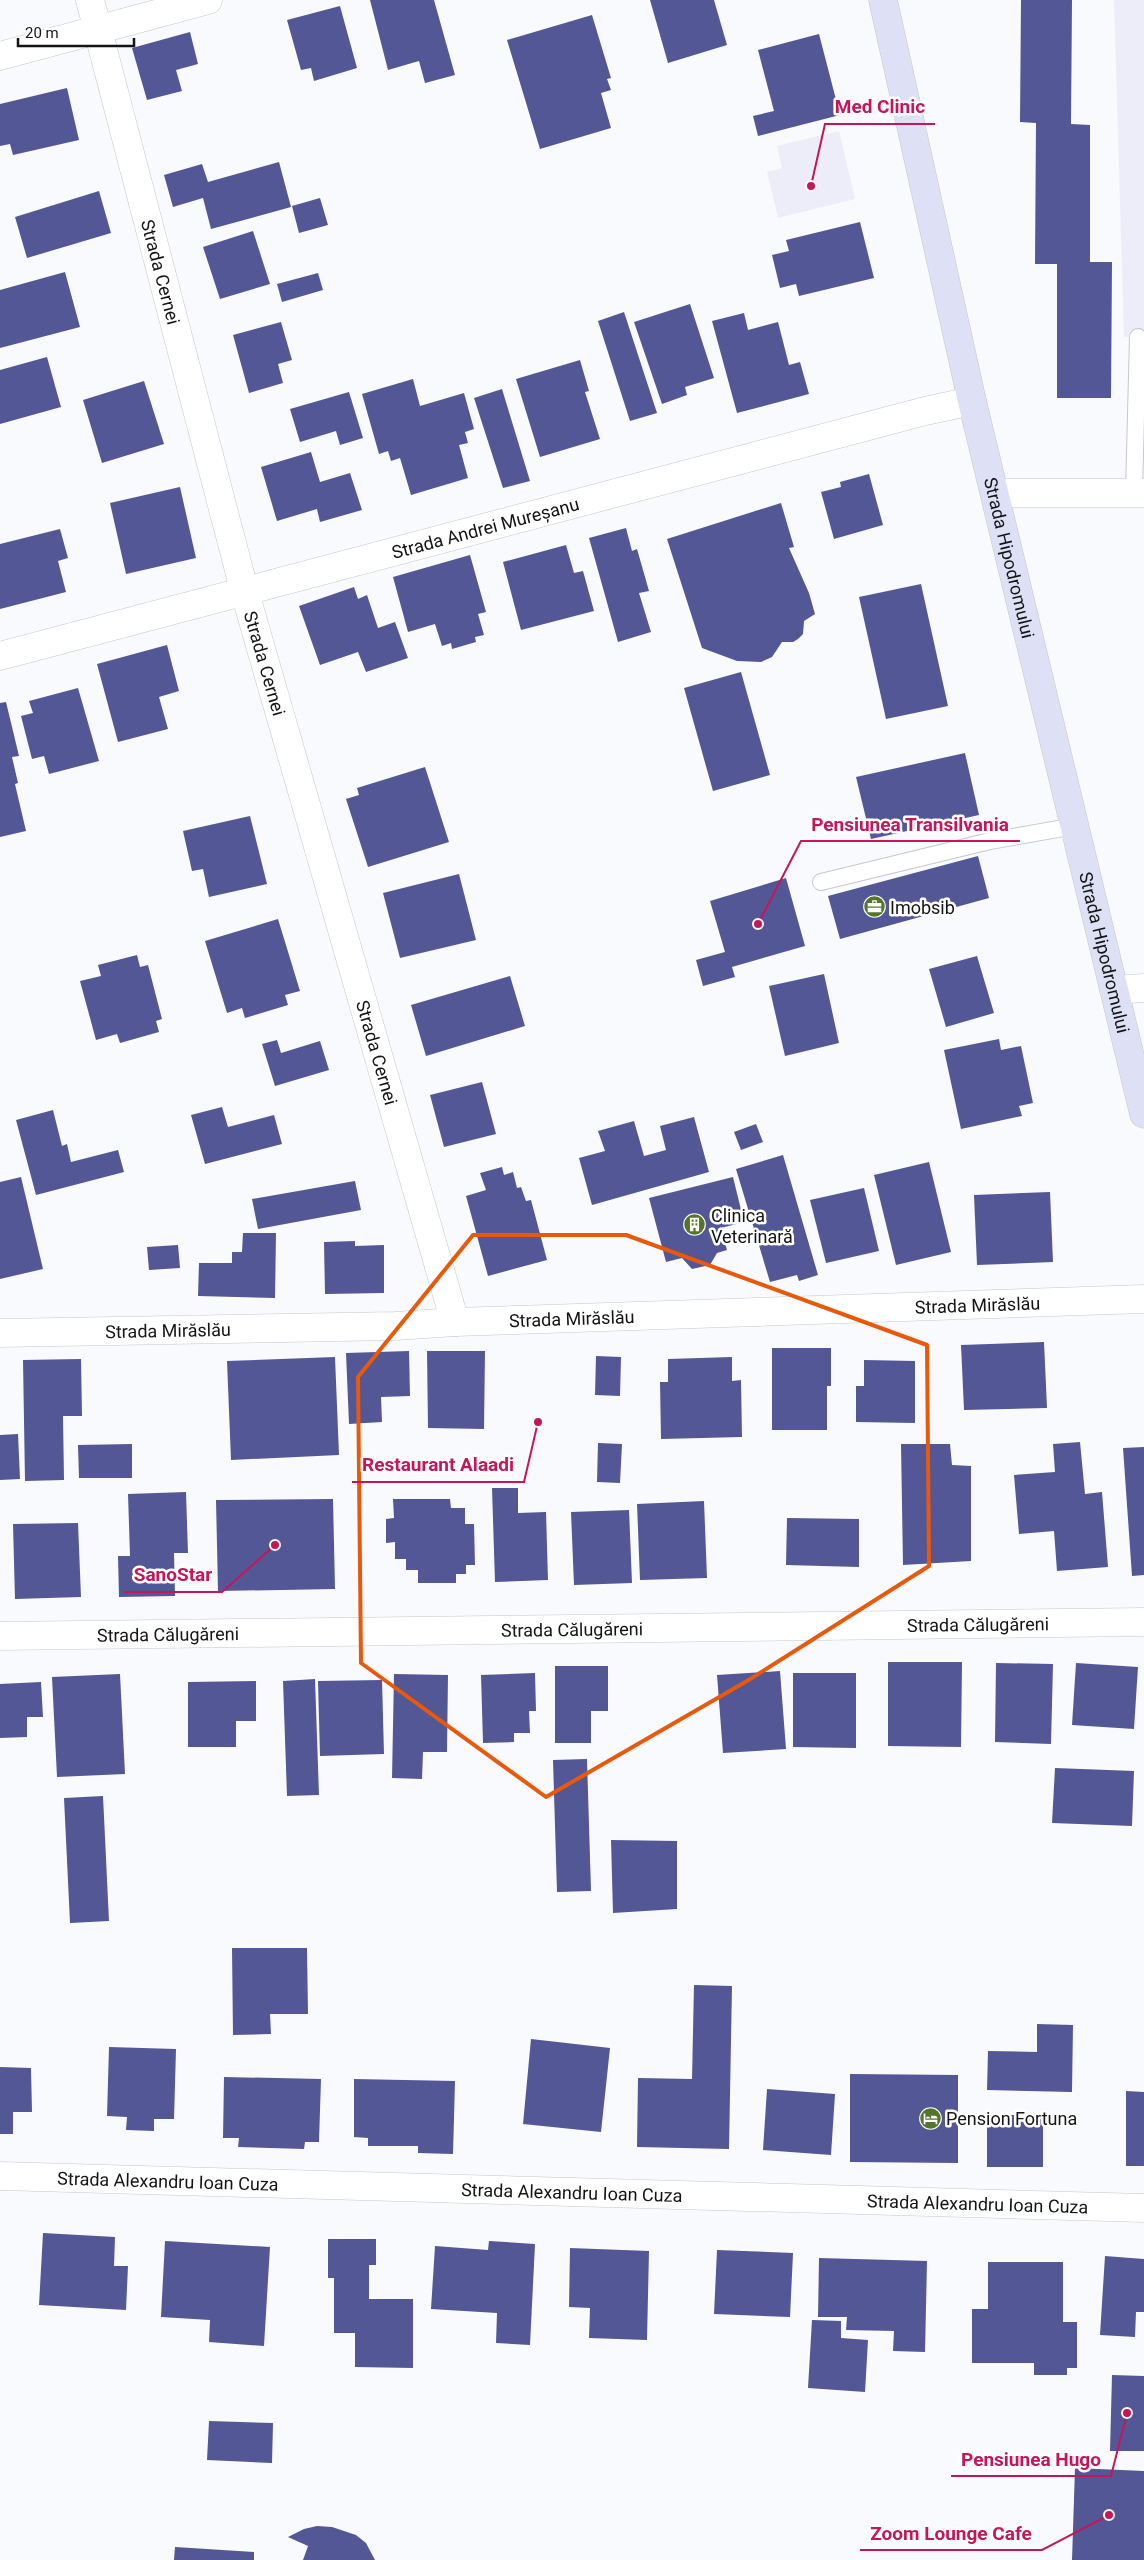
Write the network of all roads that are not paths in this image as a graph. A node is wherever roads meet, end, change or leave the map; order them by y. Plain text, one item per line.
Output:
1 (90, 0) edge
2 (208, 0) edge
3 (883, 0) edge
4 (97, 30) junction
5 (0, 56) edge
6 (1138, 337) dead end
7 (972, 401) junction
8 (1139, 492) edge
9 (996, 494) junction
10 (245, 593) junction
11 (0, 656) edge
12 (1074, 826) junction
13 (821, 882) dead end
14 (1144, 988) edge
15 (1114, 990) junction
16 (1144, 1114) edge
17 (1144, 1299) edge
18 (455, 1322) junction
19 (0, 1333) edge
20 (1144, 1622) edge
21 (0, 1636) edge
22 (0, 2176) edge
23 (1144, 2208) edge

1 - 4 street, Strada Cernei
2 - 4 street
3 - 7 street, Strada Hipodromului
4 - 5 street
4 - 10 street, Strada Cernei
6 - 8 lane
7 - 9 street, Strada Hipodromului
7 - 10 street, Strada Andrei Mureșanu
8 - 9 street
9 - 12 street, Strada Hipodromului
10 - 11 street, Strada Andrei Mureșanu
10 - 18 street, Strada Cernei
12 - 13 lane
12 - 15 street, Strada Hipodromului
14 - 15 street
15 - 16 street, Strada Hipodromului
17 - 18 street, Strada Mirăslău
18 - 19 street, Strada Mirăslău
20 - 21 street, Strada Călugăreni
22 - 23 street, Strada Alexandru Ioan Cuza

